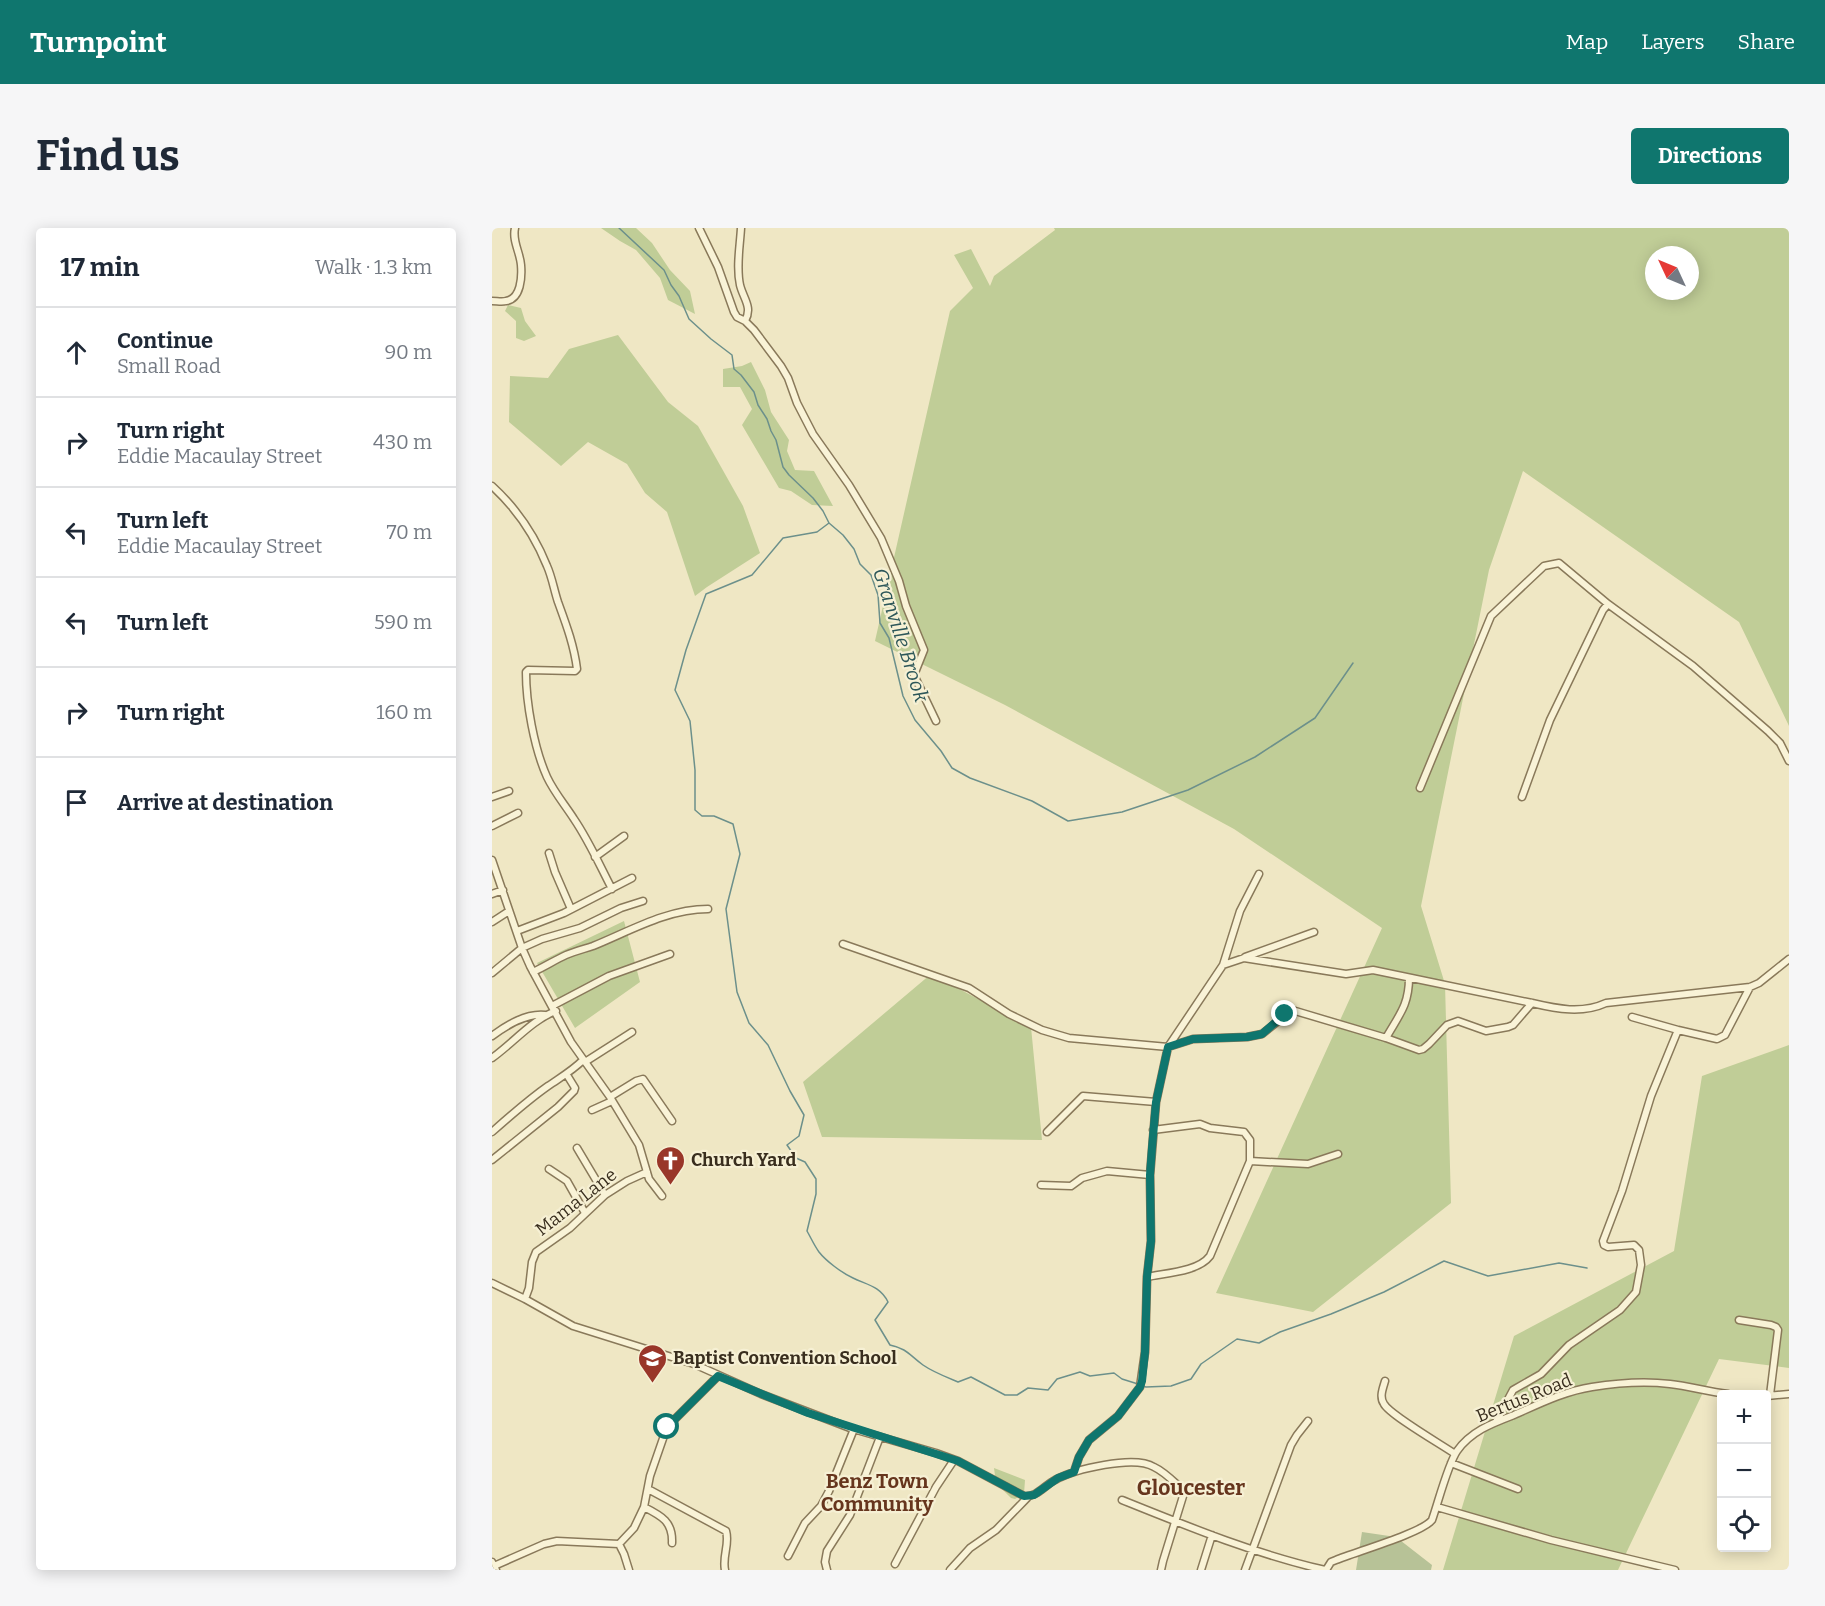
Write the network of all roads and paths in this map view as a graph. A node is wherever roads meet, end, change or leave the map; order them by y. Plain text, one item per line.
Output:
1 (515, 228) edge
2 (699, 228) edge
3 (741, 228) edge
4 (492, 300) edge
5 (745, 321) junction
6 (492, 486) edge
7 (1608, 604) junction
8 (936, 721) dead end
9 (1789, 761) edge
10 (1420, 788) dead end
11 (509, 791) dead end
12 (492, 797) edge
13 (1522, 797) dead end
14 (518, 813) dead end
15 (492, 826) edge
16 (624, 836) dead end
17 (549, 853) dead end
18 (595, 857) junction
19 (492, 860) edge
20 (1259, 874) dead end
21 (632, 878) dead end
22 (612, 889) junction
23 (503, 890) junction
24 (492, 894) edge
25 (643, 901) dead end
26 (571, 909) junction
27 (708, 909) dead end
28 (509, 911) junction
29 (492, 922) edge
30 (517, 931) junction
31 (1314, 932) dead end
32 (843, 944) dead end
33 (522, 948) junction
34 (670, 954) dead end
35 (1244, 958) junction
36 (1789, 959) edge
37 (1223, 965) junction
38 (533, 972) junction
39 (492, 973) edge
40 (1409, 978) junction
41 (1750, 987) junction
42 (1532, 1003) junction
43 (554, 1009) junction
44 (546, 1015) junction
45 (1632, 1017) dead end
46 (1678, 1030) junction
47 (632, 1032) dead end
48 (492, 1036) edge
49 (1386, 1038) junction
50 (1168, 1047) junction
51 (492, 1058) edge
52 (584, 1061) junction
53 (567, 1075) junction
54 (611, 1099) junction
55 (1156, 1102) junction
56 (592, 1110) dead end
57 (672, 1121) dead end
58 (1153, 1130) junction
59 (492, 1132) edge
60 (1047, 1132) dead end
61 (577, 1148) dead end
62 (1338, 1154) dead end
63 (492, 1160) edge
64 (1250, 1161) junction
65 (549, 1169) dead end
66 (646, 1172) junction
67 (1150, 1175) junction
68 (1041, 1185) dead end
69 (605, 1195) junction
70 (662, 1196) dead end
71 (585, 1213) junction
72 (1147, 1277) junction
73 (492, 1283) edge
74 (525, 1299) junction
75 (1739, 1320) dead end
76 (718, 1376) junction
77 (1384, 1381) dead end
78 (1769, 1390) edge
79 (1717, 1393) edge
80 (1789, 1394) edge
81 (1771, 1395) edge
82 (1308, 1421) dead end
83 (1496, 1422) junction
84 (854, 1429) junction
85 (880, 1437) junction
86 (1455, 1454) junction
87 (954, 1460) junction
88 (1451, 1463) junction
89 (1074, 1472) junction
90 (648, 1489) junction
91 (1518, 1490) dead end
92 (1028, 1497) junction
93 (1122, 1500) dead end
94 (1437, 1507) junction
95 (644, 1508) junction
96 (1176, 1522) junction
97 (1212, 1535) junction
98 (672, 1543) dead end
99 (619, 1544) junction
100 (1253, 1550) junction
101 (788, 1556) dead end
102 (895, 1564) dead end
103 (494, 1566) edge
104 (628, 1570) edge
105 (725, 1570) edge
106 (827, 1570) edge
107 (950, 1570) edge
108 (1161, 1570) edge
109 (1201, 1570) edge
110 (1245, 1570) edge
111 (1326, 1570) edge
112 (1675, 1570) edge

1 - 4 street
2 - 5 street
3 - 5 street
5 - 8 street
6 - 18 street
7 - 9 street
7 - 10 street
7 - 13 street
11 - 12 street
14 - 15 street
16 - 18 street
17 - 26 street
18 - 22 street
19 - 23 street
20 - 37 street
21 - 22 street
22 - 26 street
23 - 24 street
23 - 28 street
25 - 33 street
26 - 30 street
27 - 38 street
28 - 29 street
28 - 30 street
30 - 33 street
31 - 35 street
32 - 50 street
33 - 38 street
33 - 39 street
34 - 43 street
35 - 37 street
35 - 40 street
36 - 41 street
37 - 50 street
38 - 43 street
40 - 42 street
40 - 49 street
41 - 42 street
41 - 46 street
42 - 49 street
43 - 44 street
43 - 52 street
44 - 48 street
44 - 51 street
45 - 46 street
46 - 83 street
47 - 52 street
49 - 50 street
50 - 55 street
52 - 53 street
52 - 54 street
53 - 59 street
53 - 63 street
54 - 56 street
54 - 57 street
54 - 66 street
55 - 58 street
55 - 60 street
58 - 64 street
58 - 67 street
61 - 69 street
62 - 64 street
64 - 72 street
65 - 71 street
66 - 69 street, Mama Lane
66 - 70 street
67 - 68 street
67 - 72 street
69 - 71 street, Mama Lane
71 - 74 street, Mama Lane
72 - 89 street
73 - 74 street
74 - 76 street
75 - 78 street
76 - 84 street
76 - 90 street
77 - 86 street
79 - 83 street, Bertus Road
80 - 81 street
82 - 100 street
83 - 86 street, Bertus Road
84 - 85 street
84 - 101 street
85 - 87 street
85 - 106 street
86 - 88 street, Bertus Road
87 - 92 street
87 - 102 street
88 - 91 street
88 - 94 street, Bertus Road
89 - 92 street
89 - 96 street
90 - 95 street
90 - 105 street
92 - 107 street
93 - 96 street
94 - 111 street, Bertus Road
94 - 112 street
95 - 98 street
95 - 99 street
96 - 97 street
96 - 108 street
97 - 100 street
97 - 109 street
99 - 103 street
99 - 104 street
100 - 110 street
100 - 111 street

